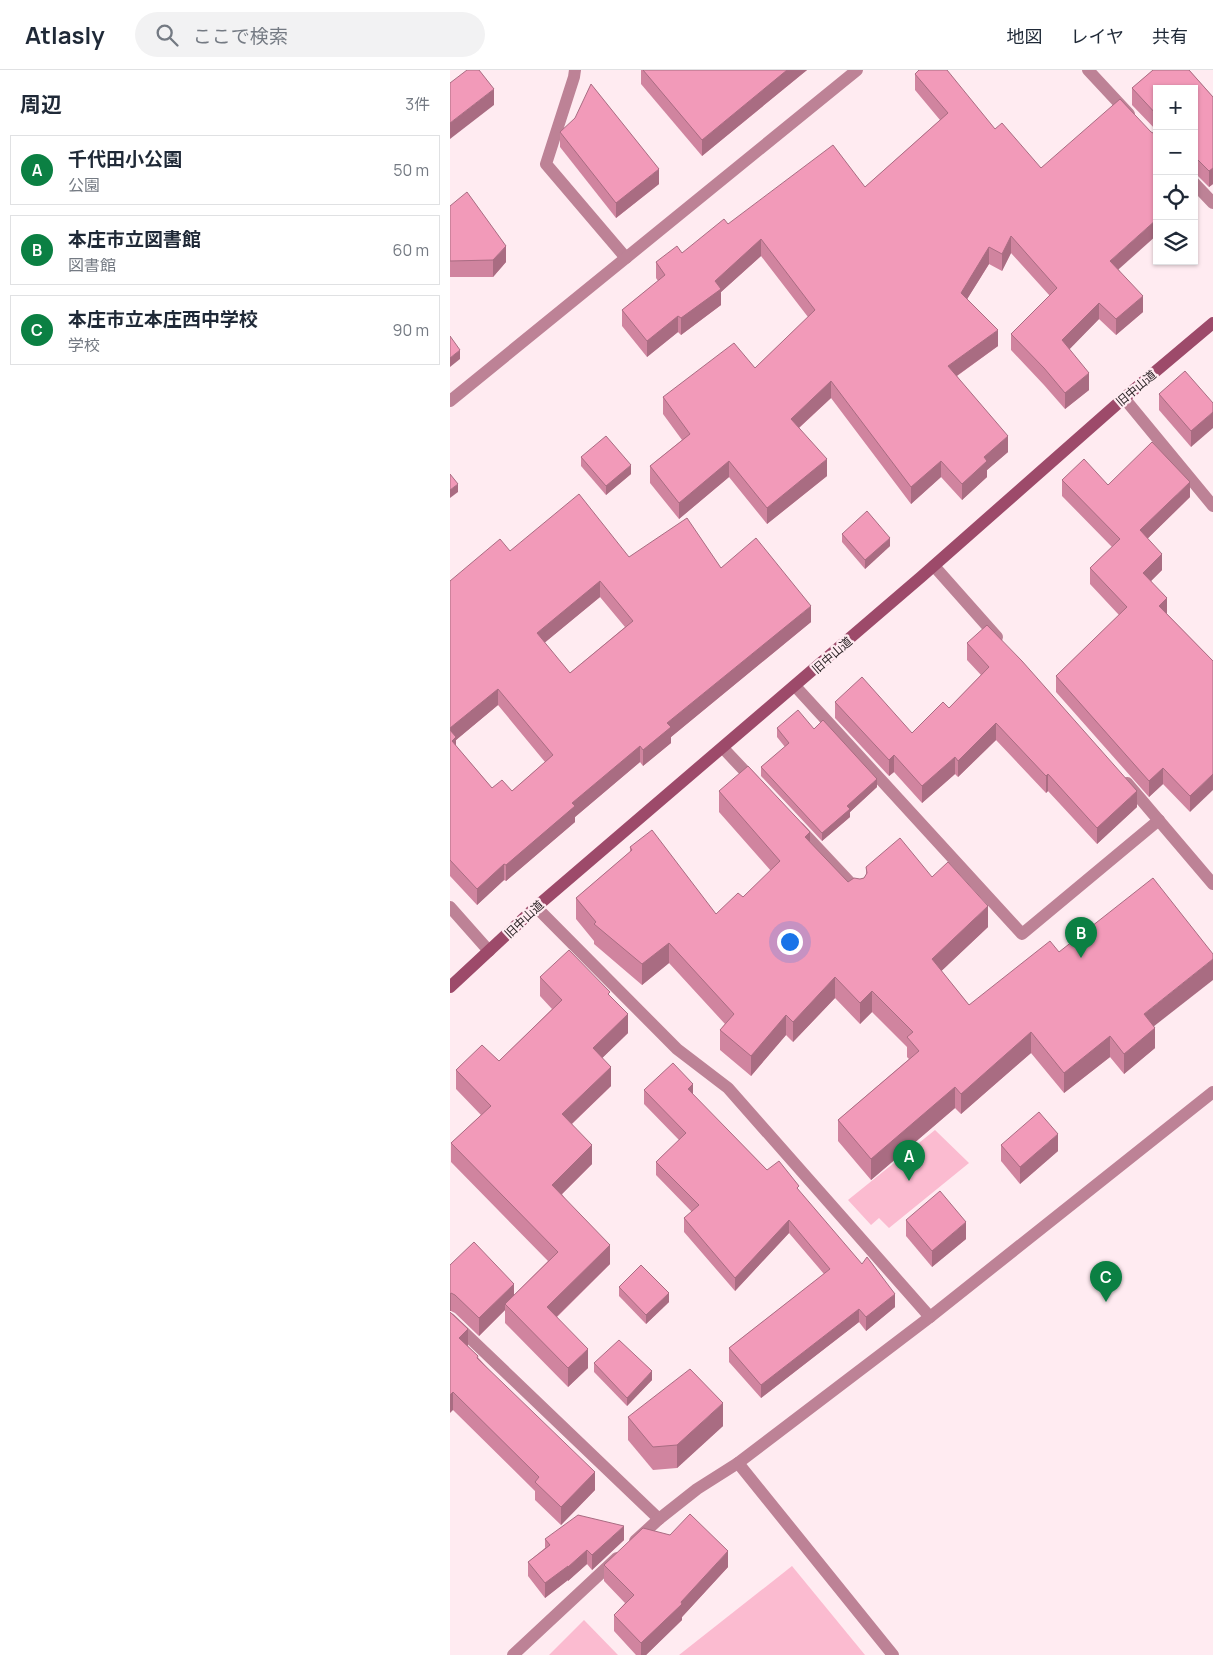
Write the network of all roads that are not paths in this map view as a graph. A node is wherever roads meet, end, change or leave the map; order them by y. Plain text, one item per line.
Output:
1 (575, 70) edge
2 (857, 70) edge
3 (1088, 70) edge
4 (1136, 121) edge
5 (1198, 187) edge
6 (1213, 202) edge
7 (626, 258) junction
8 (1213, 323) edge
9 (1124, 398) junction
10 (450, 401) edge
11 (1213, 506) edge
12 (934, 566) junction
13 (1007, 648) edge
14 (796, 686) junction
15 (723, 748) junction
16 (1120, 775) edge
17 (764, 791) edge
18 (791, 820) edge
19 (1159, 820) junction
20 (1213, 884) edge
21 (859, 892) edge
22 (536, 906) junction
23 (450, 907) edge
24 (489, 951) junction
25 (450, 986) edge
26 (1213, 1092) edge
27 (930, 1317) junction
28 (450, 1319) edge
29 (738, 1463) junction
30 (659, 1519) junction
31 (513, 1655) edge
32 (893, 1655) edge

1 - 7 street
2 - 7 street
3 - 4 street
5 - 6 street
7 - 10 street
8 - 9 main road, 旧中山道
9 - 11 street
9 - 12 main road, 旧中山道
12 - 13 street
12 - 14 main road, 旧中山道
14 - 15 main road, 旧中山道
14 - 19 street
15 - 17 street
15 - 22 main road, 旧中山道
16 - 19 street
18 - 21 street
19 - 20 street
22 - 24 main road, 旧中山道
22 - 27 street
23 - 24 street
24 - 25 main road, 旧中山道
26 - 27 street
27 - 29 street
28 - 30 street
29 - 30 street
29 - 32 street
30 - 31 street

